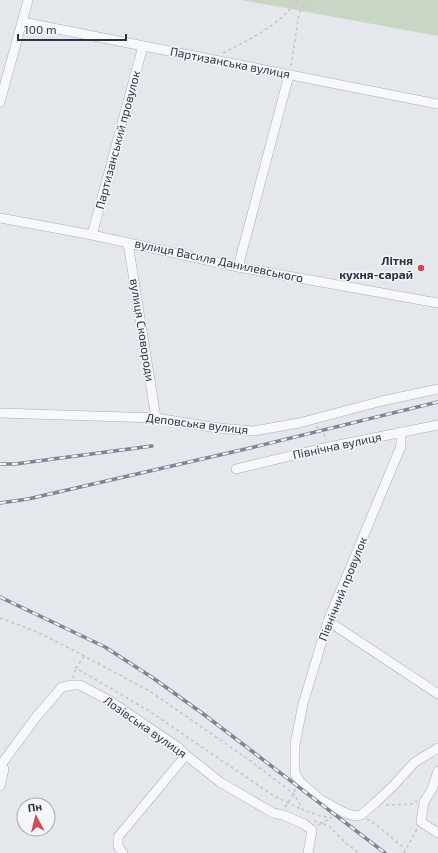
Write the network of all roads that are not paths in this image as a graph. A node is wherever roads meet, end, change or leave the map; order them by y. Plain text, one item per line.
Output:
1 (28, 0) edge
2 (22, 22) junction
3 (143, 46) junction
4 (289, 75) junction
5 (0, 102) edge
6 (438, 104) edge
7 (0, 218) edge
8 (92, 235) junction
9 (128, 243) junction
10 (238, 267) junction
11 (438, 303) edge
12 (438, 389) edge
13 (0, 413) edge
14 (156, 418) junction
15 (438, 425) edge
16 (401, 432) junction
17 (236, 469) dead end
18 (328, 621) junction
19 (438, 694) edge
20 (438, 748) edge
21 (186, 755) junction
22 (0, 766) edge
23 (438, 771) edge
24 (0, 786) edge
25 (435, 789) edge
26 (438, 833) edge
27 (123, 853) edge
28 (308, 853) edge

1 - 2 street
2 - 3 street, Партизанська вулиця
2 - 5 street
3 - 4 street, Партизанська вулиця
3 - 8 street, Партизанський провулок
4 - 6 street, Партизанська вулиця
4 - 10 street
7 - 8 street, вулиця Василя Данилевського
8 - 9 street, вулиця Василя Данилевського
9 - 10 street, вулиця Василя Данилевського
9 - 14 street, вулиця Сковороди
10 - 11 street, вулиця Василя Данилевського
12 - 14 street, Деповська вулиця
13 - 14 street, Деповська вулиця
15 - 16 street, Північна вулиця
16 - 17 street, Північна вулиця
16 - 18 street, Північний провулок
18 - 19 street
18 - 20 street, Північний провулок
21 - 22 street, Лозівська вулиця
21 - 27 street
21 - 28 street, Лозівська вулиця
22 - 24 street
23 - 25 street
25 - 26 street

